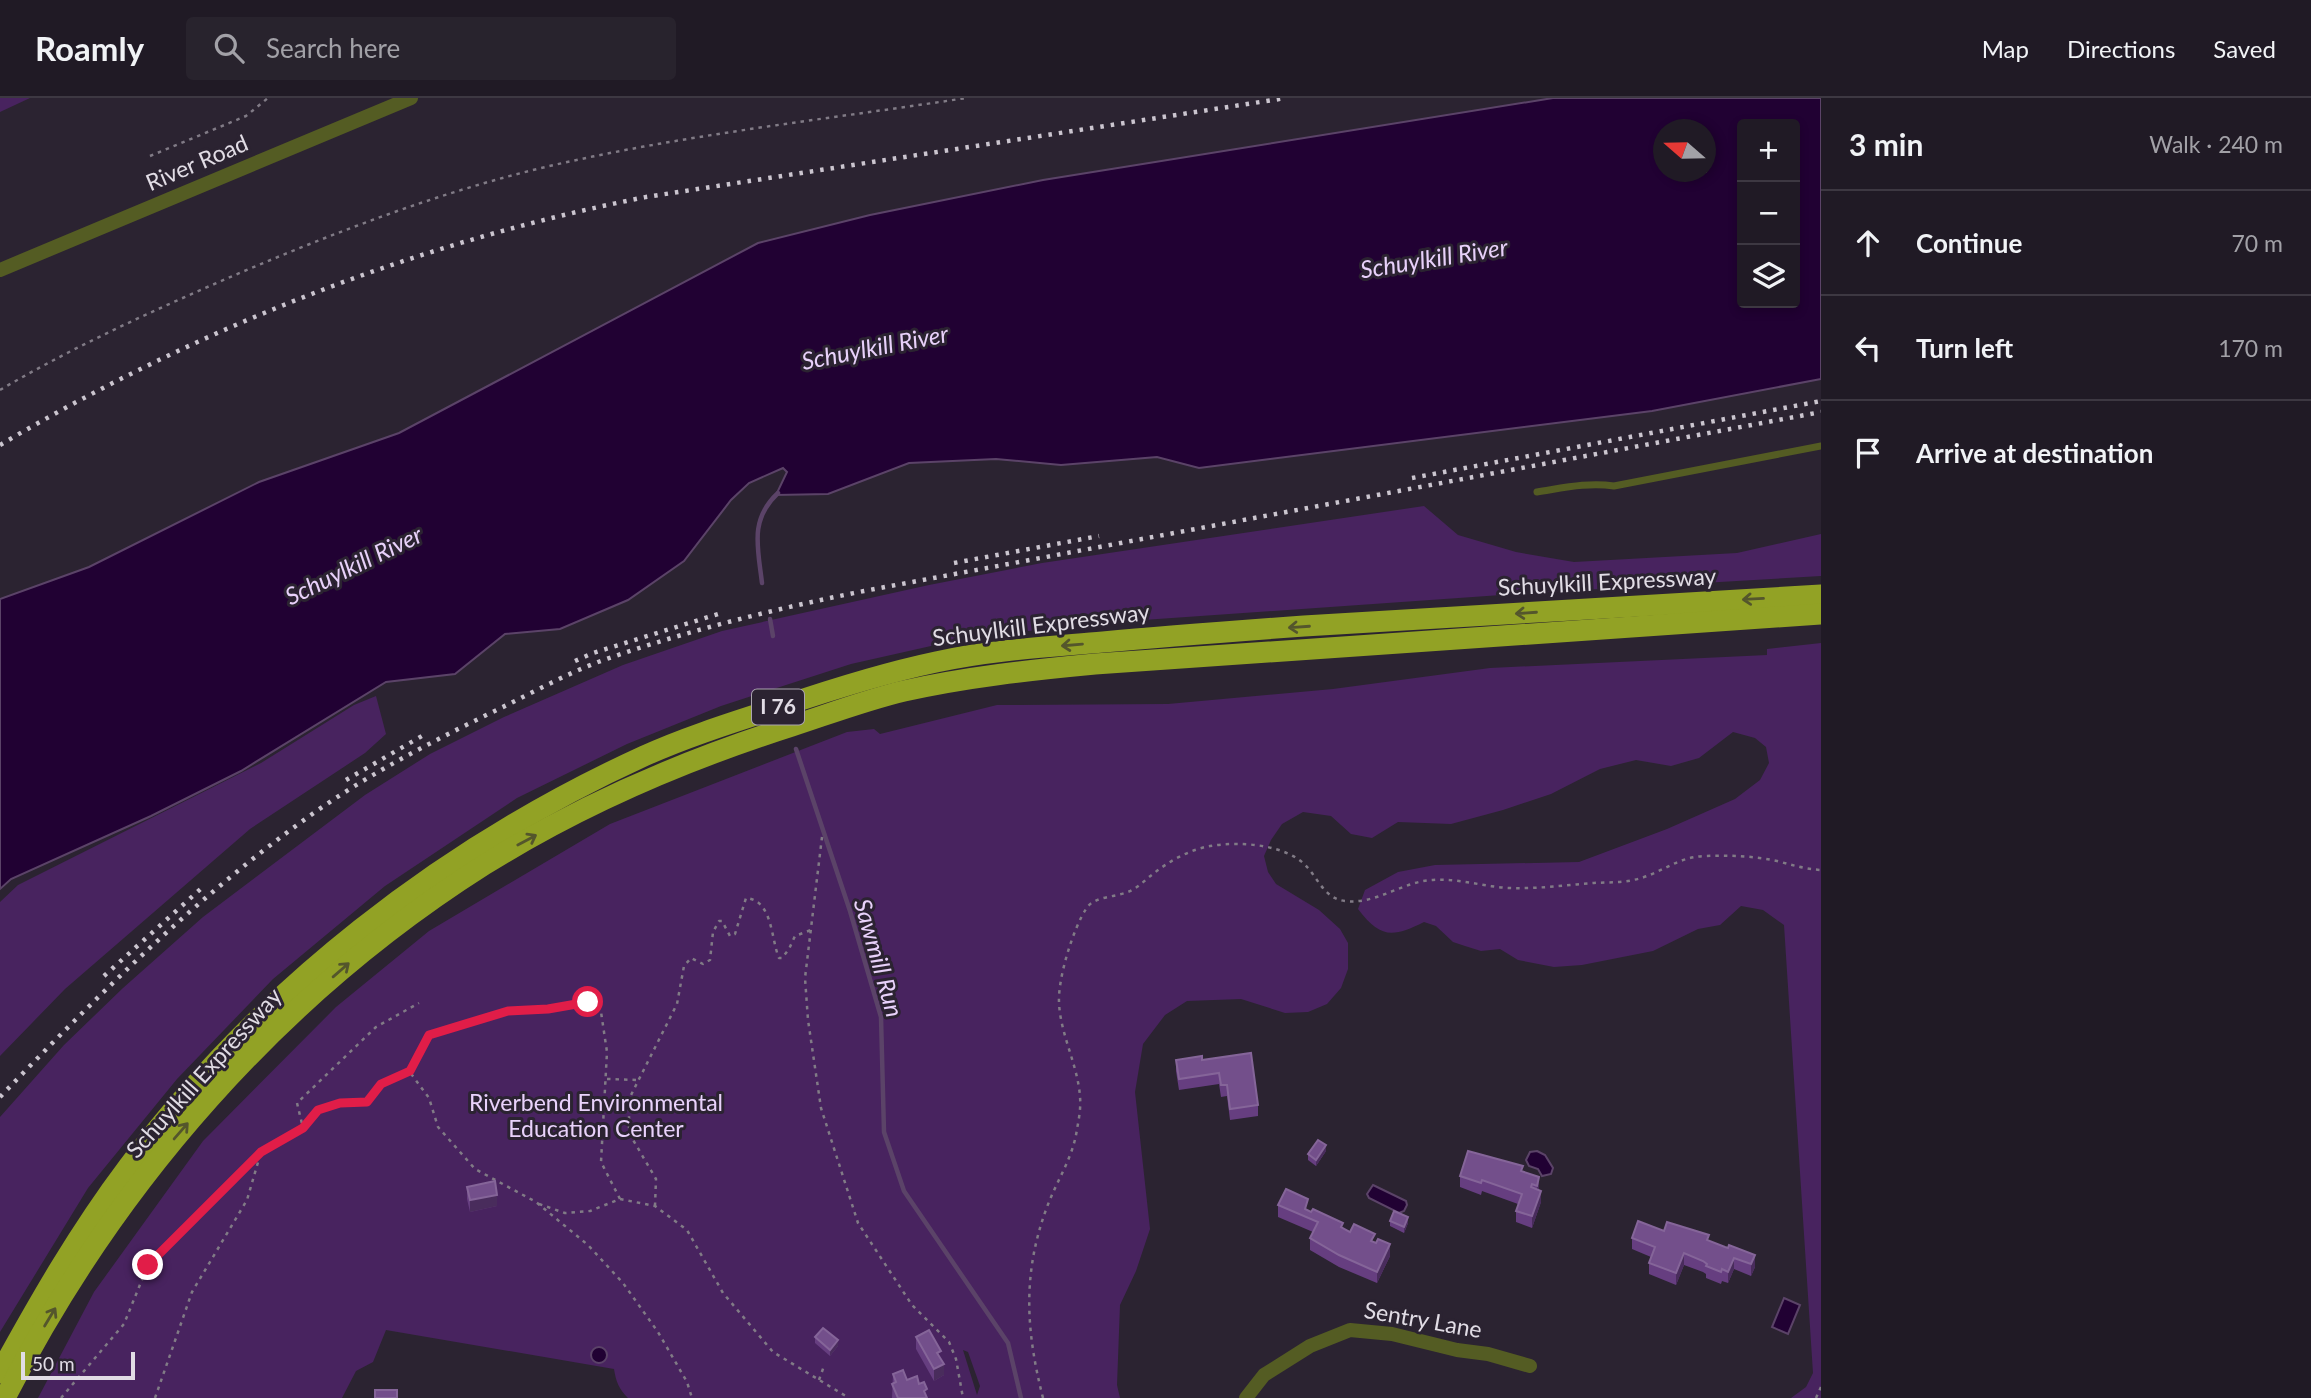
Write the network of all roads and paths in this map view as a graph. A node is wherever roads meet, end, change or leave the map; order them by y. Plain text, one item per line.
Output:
1 (268, 98) edge
2 (411, 98) edge
3 (966, 98) edge
4 (150, 156) dead end
5 (0, 270) edge
6 (0, 390) edge
7 (1821, 446) edge
8 (1537, 492) dead end
9 (1821, 595) edge
10 (1821, 614) edge
11 (822, 837) dead end
12 (1821, 870) edge
13 (811, 930) junction
14 (419, 1003) dead end
15 (410, 1071) junction
16 (606, 1079) junction
17 (639, 1080) junction
18 (303, 1128) junction
19 (261, 1152) junction
20 (620, 1199) junction
21 (536, 1202) junction
22 (655, 1206) junction
23 (824, 1366) dead end
24 (1530, 1366) dead end
25 (0, 1373) edge
26 (819, 1380) junction
27 (1821, 1387) edge
28 (5, 1398) edge
29 (61, 1398) edge
30 (155, 1398) edge
31 (692, 1398) edge
32 (849, 1398) edge
33 (963, 1398) edge
34 (1043, 1398) edge
35 (1246, 1398) edge
36 (1815, 1398) edge

1 - 4 path
2 - 5 street, River Road
3 - 6 path
7 - 8 lane
9 -> 25 highway, Schuylkill Expressway / I 76
28 -> 10 highway, Schuylkill Expressway / I 76
11 - 13 path
12 - 34 path
13 - 17 path
13 - 33 path
14 - 18 path
15 - 16 path
15 - 18 path
15 - 21 path
16 - 17 path
16 - 20 path
17 - 22 path
18 - 19 path
19 - 29 path
19 - 30 path
20 - 21 path
20 - 22 path
21 - 31 path
22 - 26 path
23 - 26 path
24 - 35 street, Sentry Lane
26 - 32 path
27 - 36 path

